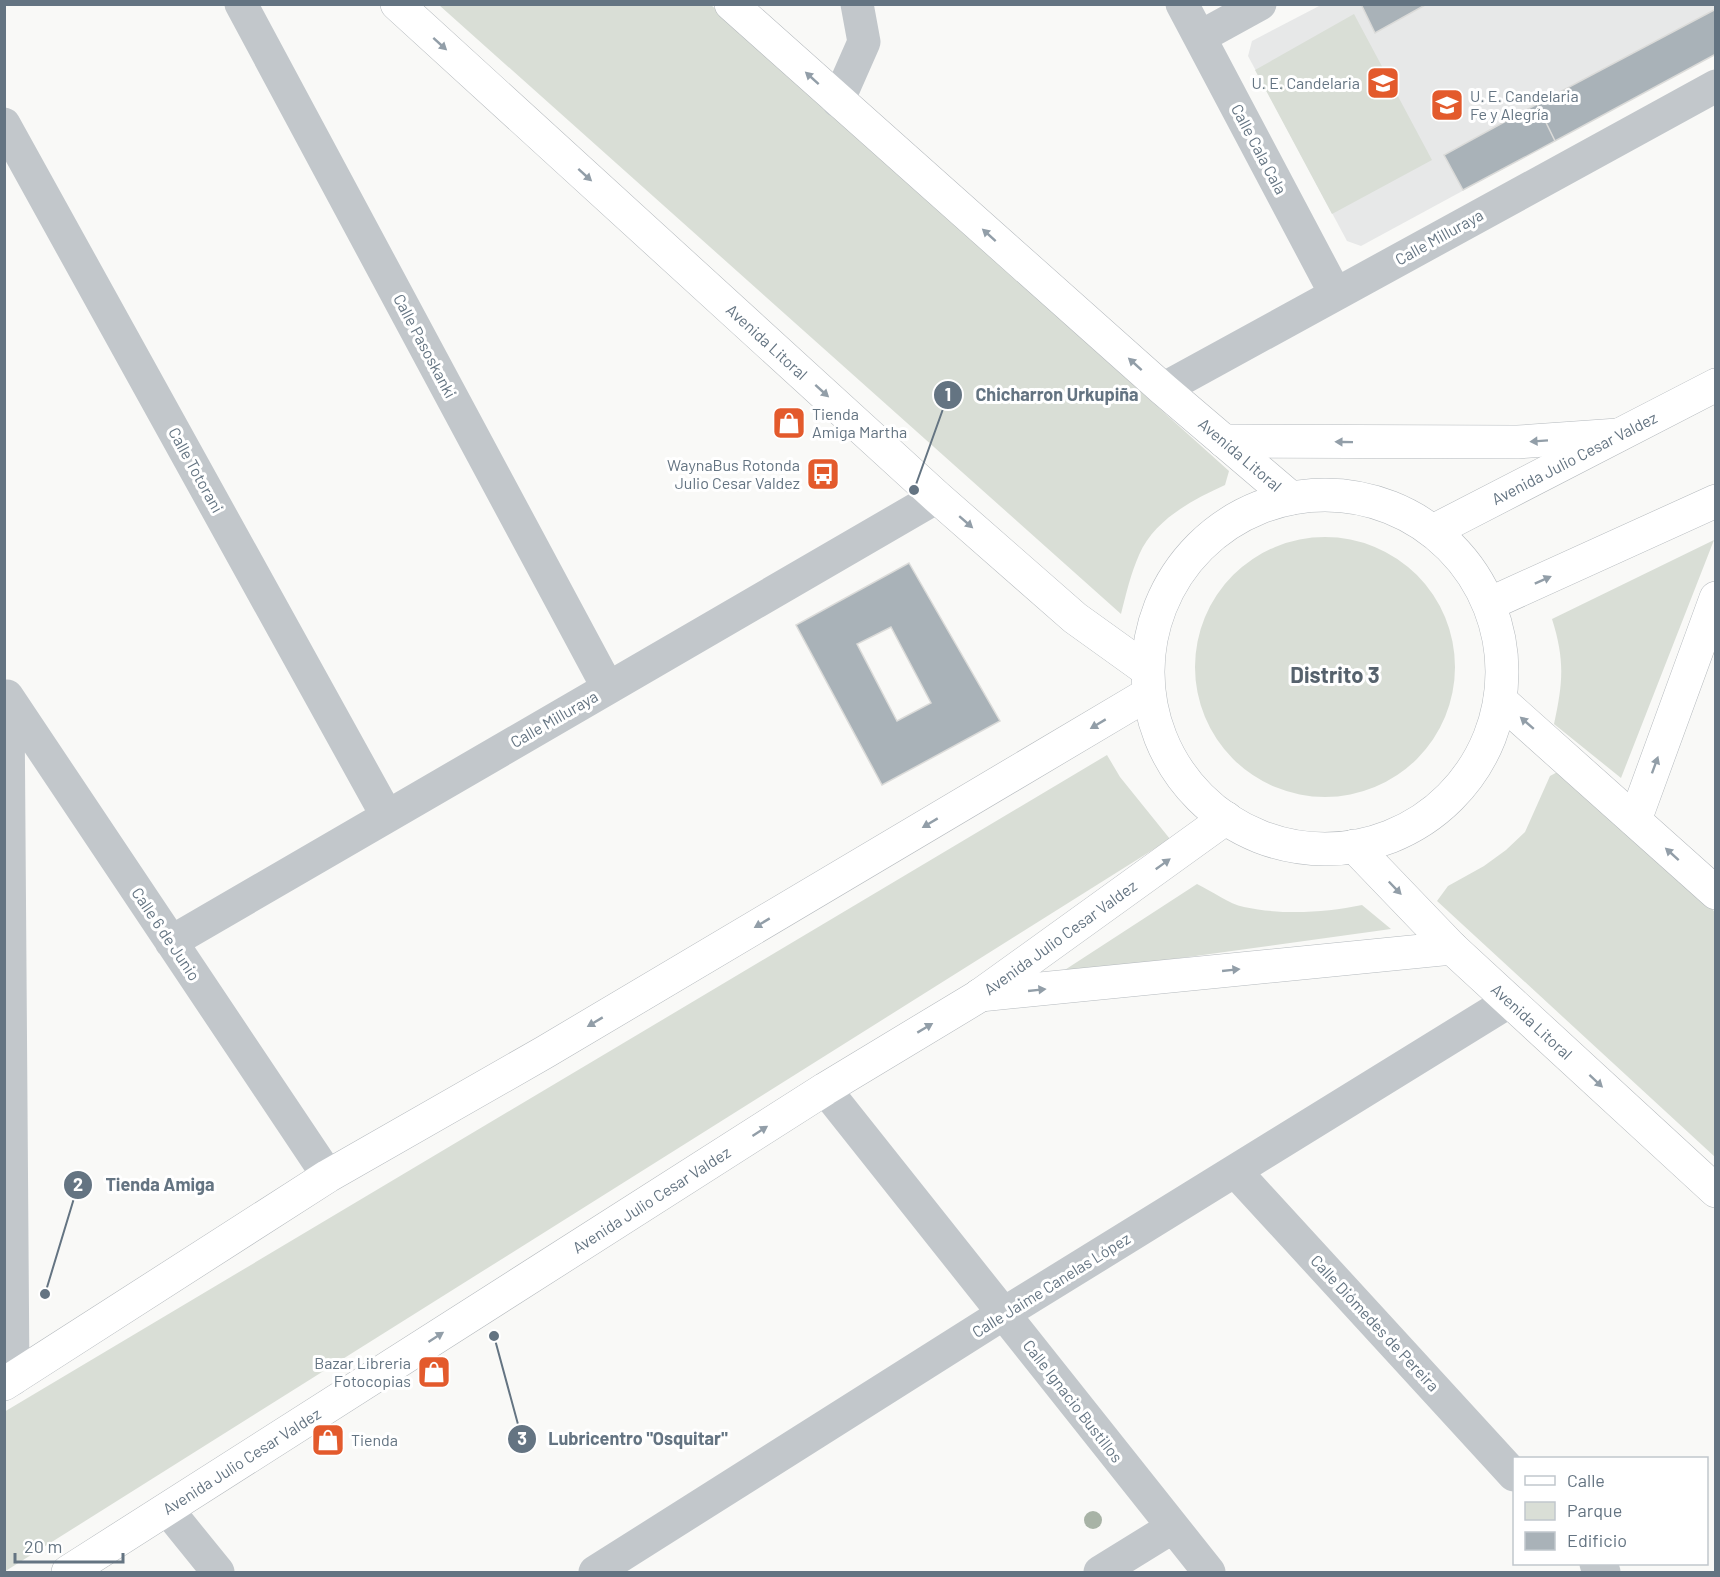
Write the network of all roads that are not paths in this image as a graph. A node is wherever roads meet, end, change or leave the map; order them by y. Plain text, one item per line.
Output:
1 (241, 4) edge
2 (397, 4) edge
3 (731, 4) edge
4 (857, 4) edge
5 (1182, 4) edge
6 (1260, 4) edge
7 (1200, 37) junction
8 (1716, 86) edge
9 (838, 102) junction
10 (4, 124) edge
11 (1335, 293) junction
12 (1716, 385) edge
13 (1163, 389) junction
14 (1618, 435) junction
15 (1224, 441) junction
16 (937, 496) junction
17 (1291, 498) junction
18 (1714, 504) edge
19 (1433, 531) junction
20 (1716, 598) edge
21 (1489, 604) junction
22 (1147, 681) junction
23 (608, 688) junction
24 (6, 695) edge
25 (1500, 699) junction
26 (387, 816) junction
27 (1226, 818) junction
28 (1635, 820) junction
29 (1354, 846) junction
30 (1716, 893) edge
31 (171, 942) junction
32 (1452, 948) junction
33 (979, 996) junction
34 (1510, 1001) junction
35 (825, 1089) junction
36 (1234, 1171) junction
37 (328, 1176) junction
38 (1716, 1191) edge
39 (1004, 1314) junction
40 (8, 1381) edge
41 (1513, 1473) edge
42 (166, 1509) junction
43 (1173, 1527) junction
44 (68, 1572) edge
45 (218, 1572) edge
46 (595, 1572) edge
47 (1100, 1572) edge
48 (1209, 1572) edge

1 - 23 street, Calle Pasoskanki
2 -> 16 main road, Avenida Litoral
9 -> 3 main road, Avenida Litoral
4 - 9 street
5 - 7 street, Calle Cala Cala
6 - 7 street
7 - 11 street, Calle Cala Cala
8 - 11 street, Calle Milluraya
13 -> 9 main road, Avenida Litoral
10 - 26 street, Calle Totorani
11 - 13 street, Calle Milluraya
12 - 14 main road, Avenida Julio Cesar Valdez
13 - 15 main road, Avenida Litoral
14 -> 15 main road
14 - 19 main road, Avenida Julio Cesar Valdez
15 - 17 main road, Avenida Litoral
16 -> 22 main road, Avenida Litoral
16 - 23 street, Calle Milluraya
17 - 19 main road
17 - 22 main road
21 -> 18 main road
19 - 21 main road
28 -> 20 main road
21 - 25 main road
22 - 27 main road
22 -> 37 main road
23 - 26 street, Calle Milluraya
24 - 31 street, Calle 6 de Junio
24 - 40 street
28 -> 25 main road
25 - 29 main road
26 - 31 street, Calle Milluraya
27 - 29 main road
33 -> 27 main road, Avenida Julio Cesar Valdez
30 -> 28 main road
29 -> 32 main road, Avenida Litoral
31 - 37 street, Calle 6 de Junio
33 -> 32 main road
32 - 34 main road, Avenida Litoral
35 -> 33 main road, Avenida Julio Cesar Valdez
34 - 36 street, Calle Jaime Canelas López
34 -> 38 main road, Avenida Litoral
35 - 39 street, Calle Ignacio Bustillos
42 -> 35 main road, Avenida Julio Cesar Valdez
36 - 39 street, Calle Jaime Canelas López
36 - 41 street, Calle Diómedes de Pereira
37 - 40 main road
39 - 43 street, Calle Ignacio Bustillos
39 - 46 street, Calle Jaime Canelas López
42 - 44 main road, Avenida Julio Cesar Valdez
42 - 45 street
43 - 47 street
43 - 48 street, Calle Ignacio Bustillos

